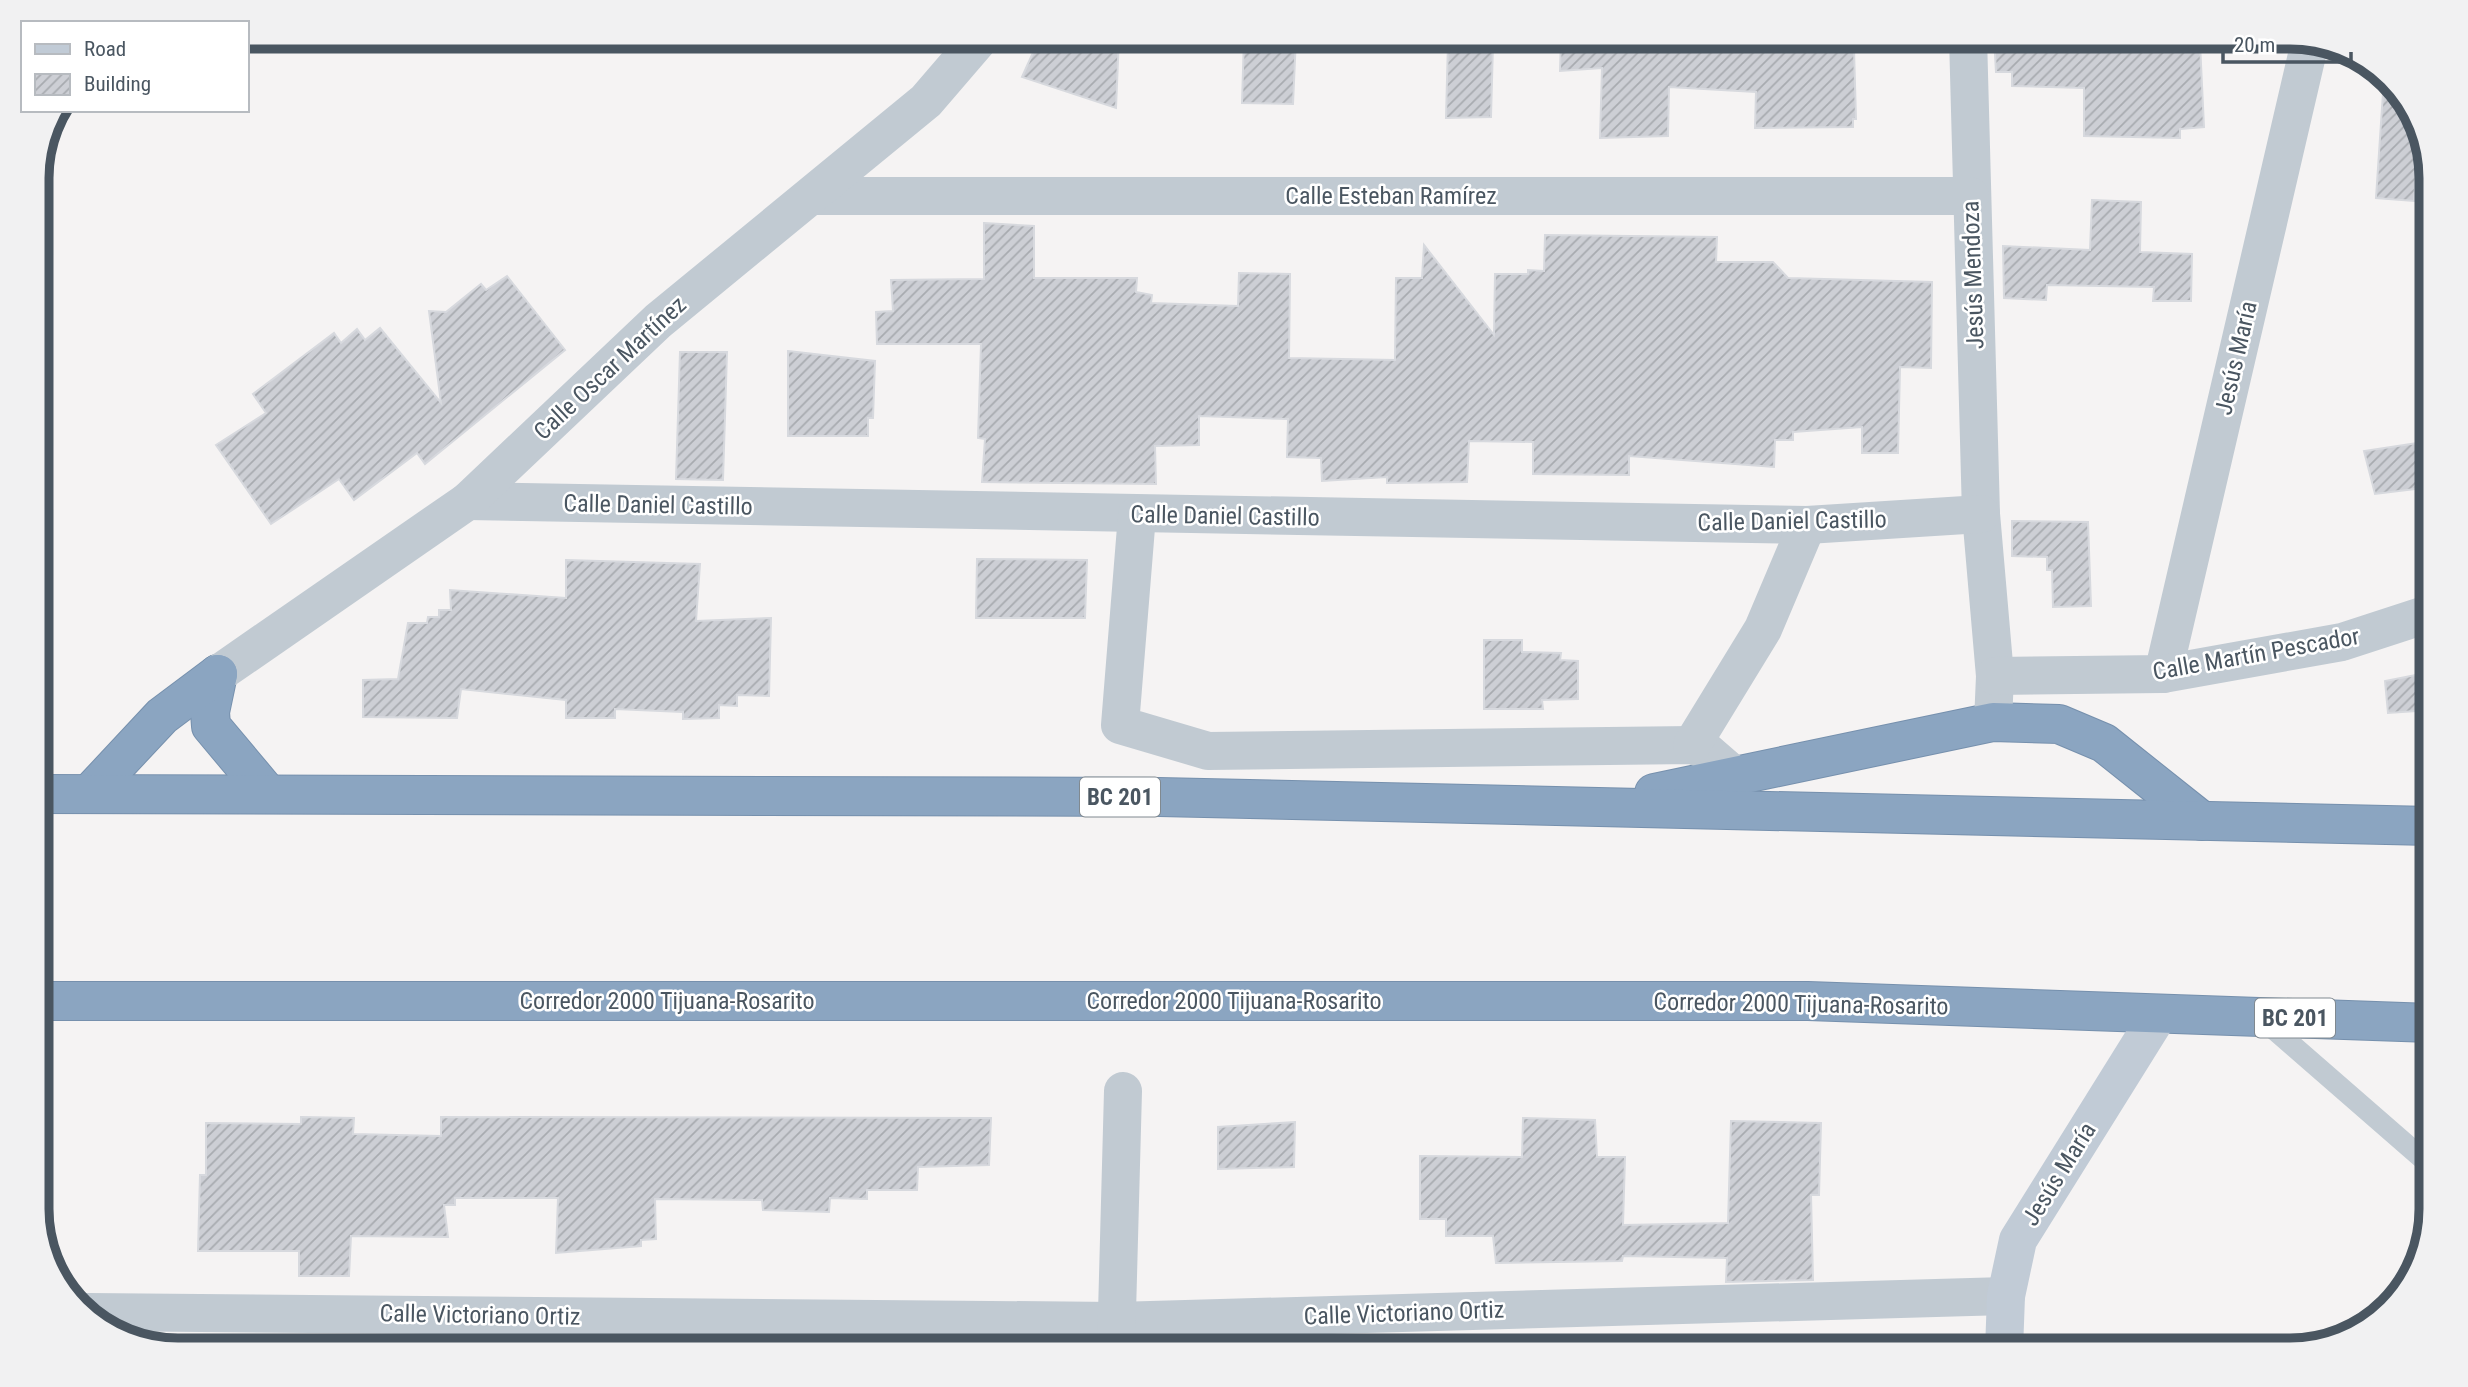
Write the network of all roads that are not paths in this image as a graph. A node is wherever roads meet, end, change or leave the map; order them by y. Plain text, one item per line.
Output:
1 (971, 49) edge
2 (1968, 49) edge
3 (2308, 50) edge
4 (812, 196) junction
5 (1970, 196) junction
6 (468, 501) junction
7 (1981, 514) junction
8 (1137, 515) junction
9 (1807, 525) junction
10 (2419, 617) edge
11 (218, 674) junction
12 (2163, 674) junction
13 (1995, 676) junction
14 (1993, 722) junction
15 (1692, 745) junction
16 (1735, 776) junction
17 (90, 793) junction
18 (49, 794) edge
19 (268, 794) junction
20 (1588, 807) junction
21 (2202, 821) junction
22 (2419, 826) edge
23 (49, 1002) edge
24 (2159, 1014) junction
25 (2259, 1017) junction
26 (2419, 1023) edge
27 (1123, 1091) dead end
28 (2419, 1156) edge
29 (2006, 1296) junction
30 (101, 1312) edge
31 (1116, 1336) edge
32 (2004, 1338) edge

1 - 4 street, Calle Oscar Martínez
2 - 5 street, Jesús Mendoza
3 - 12 street, Jesús María
4 - 5 street, Calle Esteban Ramírez
4 - 6 street, Calle Oscar Martínez
5 - 7 street, Jesús Mendoza
6 - 8 street, Calle Daniel Castillo
6 - 11 street, Calle Oscar Martínez
7 - 9 street, Calle Daniel Castillo
7 - 13 street, Jesús Mendoza
8 - 9 street, Calle Daniel Castillo
8 - 15 street
9 - 15 street
10 - 12 street, Calle Martín Pescador
11 - 17 highway
11 - 19 highway
12 - 13 street, Calle Martín Pescador
13 - 14 street, Jesús Mendoza
14 - 16 highway
14 - 21 highway
15 - 16 street
16 - 20 highway
17 - 18 highway, BC 201
17 - 19 highway, BC 201
19 - 20 highway, BC 201
20 - 21 highway, BC 201
21 - 22 highway, BC 201
23 - 24 highway, Corredor 2000 Tijuana-Rosarito / BC 201
24 - 25 highway, Corredor 2000 Tijuana-Rosarito / BC 201
24 - 29 street, Jesús María
25 - 26 highway, Corredor 2000 Tijuana-Rosarito / BC 201
25 - 28 lane
27 - 31 street
29 - 31 street, Calle Victoriano Ortiz
29 - 32 street, Jesús María
30 - 31 street, Calle Victoriano Ortiz

